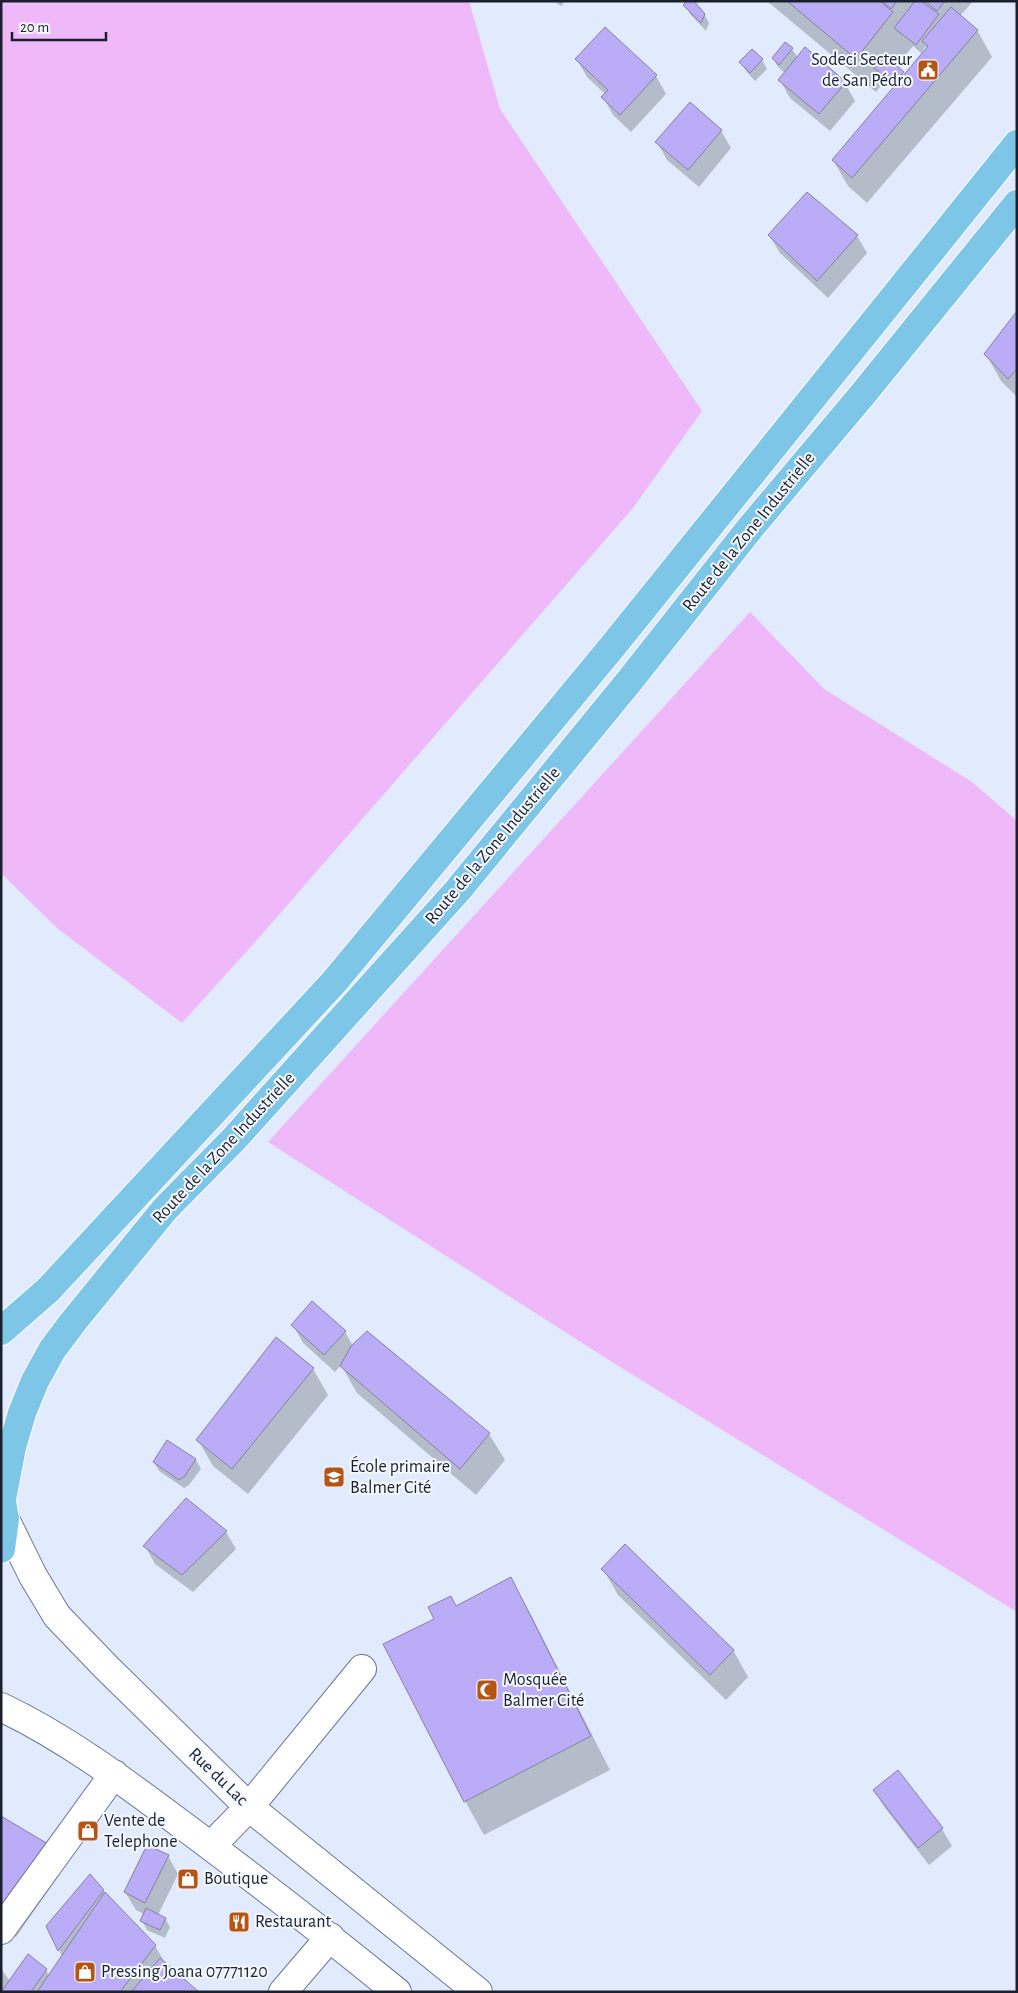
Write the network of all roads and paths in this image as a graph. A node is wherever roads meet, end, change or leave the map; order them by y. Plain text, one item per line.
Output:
1 (1017, 144) edge
2 (1017, 204) edge
3 (1, 1331) edge
4 (3, 1505) edge
5 (1, 1549) edge
6 (362, 1669) dead end
7 (1, 1707) edge
8 (114, 1774) junction
9 (249, 1807) junction
10 (211, 1846) junction
11 (1, 1930) edge
12 (330, 1937) junction
13 (283, 1992) edge
14 (396, 1992) edge
15 (478, 1992) edge

1 - 3 main road, Route de la Zone Industrielle
2 - 4 main road, Route de la Zone Industrielle
4 - 5 main road, Route de la Zone Industrielle
4 - 9 street, Rue du Lac
6 - 9 street
7 - 8 street
8 - 10 street
8 - 11 street
9 - 10 street
9 - 15 street, Rue du Lac
10 - 12 street
12 - 13 street
12 - 14 street

